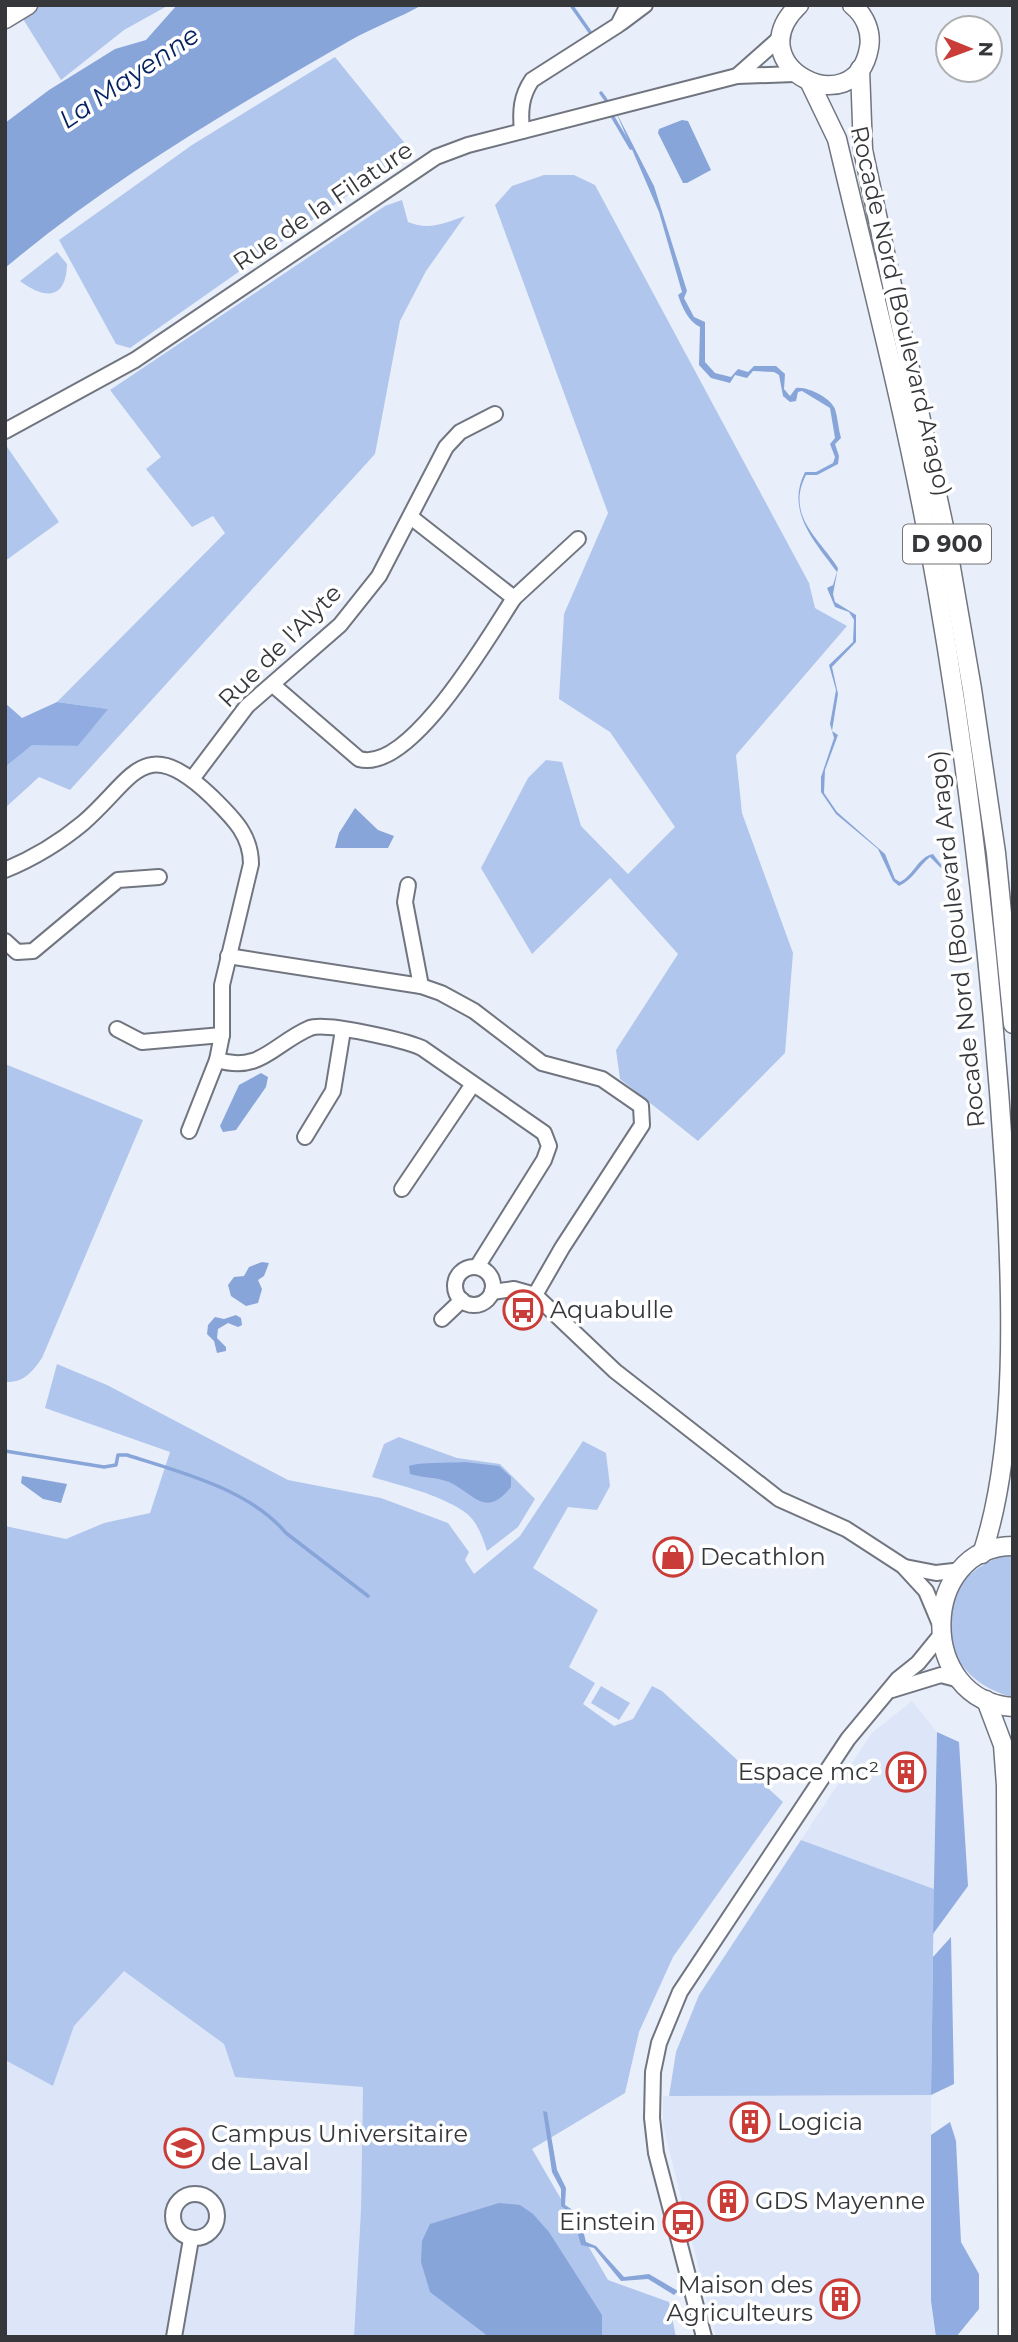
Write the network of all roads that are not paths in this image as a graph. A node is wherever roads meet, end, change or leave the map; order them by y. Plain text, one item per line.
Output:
1 (28, 5) edge
2 (628, 5) edge
3 (645, 5) edge
4 (852, 5) edge
5 (792, 8) edge
6 (867, 13) edge
7 (5, 19) edge
8 (618, 25) junction
9 (781, 37) junction
10 (860, 69) junction
11 (737, 76) junction
12 (803, 79) junction
13 (522, 131) junction
14 (495, 414) dead end
15 (5, 431) edge
16 (412, 518) junction
17 (578, 540) dead end
18 (514, 598) junction
19 (272, 685) junction
20 (192, 779) junction
21 (5, 870) edge
22 (159, 877) dead end
23 (408, 884) dead end
24 (5, 942) edge
25 (228, 956) junction
26 (421, 986) junction
27 (1013, 1024) edge
28 (117, 1029) dead end
29 (343, 1030) junction
30 (222, 1035) junction
31 (217, 1060) junction
32 (473, 1084) junction
33 (189, 1132) dead end
34 (305, 1137) dead end
35 (402, 1189) dead end
36 (477, 1267) junction
37 (492, 1292) junction
38 (535, 1295) junction
39 (462, 1300) junction
40 (442, 1319) dead end
41 (1013, 1545) edge
42 (982, 1554) junction
43 (903, 1566) junction
44 (962, 1570) junction
45 (940, 1629) junction
46 (960, 1680) junction
47 (986, 1700) junction
48 (878, 1703) junction
49 (1013, 1707) edge
50 (191, 2239) dead end
51 (174, 2337) edge
52 (704, 2337) edge
53 (1008, 2337) edge

1 - 7 main road
2 - 8 street
3 - 8 street
4 - 6 main road
5 - 9 main road
6 - 10 main road, Rocade Nord (Boulevard Arago)
8 - 13 street
9 - 11 street, Rue de la Filature
9 - 12 main road, Rocade Nord (Boulevard Arago)
10 - 12 main road
10 - 27 main road, Rocade Nord (Boulevard Arago) / D 900
11 - 12 street, Rue de la Filature
11 - 13 street, Rue de la Filature
12 - 42 main road, Rocade Nord (Boulevard Arago) / D 900
13 - 15 street, Rue de la Filature
14 - 16 street, Rue de l'Alyte
16 - 18 street
16 - 19 street, Rue de l'Alyte
17 - 18 street
18 - 19 street
19 - 20 street, Rue de l'Alyte
20 - 21 street
20 - 25 street
22 - 24 street
23 - 26 street
25 - 26 street
25 - 30 street
26 - 38 street
28 - 30 street
29 - 31 street
29 - 32 street
29 - 34 street
30 - 31 street
31 - 33 street
32 - 35 street
32 - 36 street
36 - 37 street
36 - 39 street
37 - 38 street
37 - 39 street
38 - 43 street
39 - 40 street
41 - 42 main road
42 - 44 main road
43 - 44 street
43 - 45 street
44 - 45 main road
45 - 46 main road
45 - 48 street
46 - 47 main road
46 - 48 street
47 - 49 main road
47 - 53 main road
48 - 52 street
50 - 51 street

